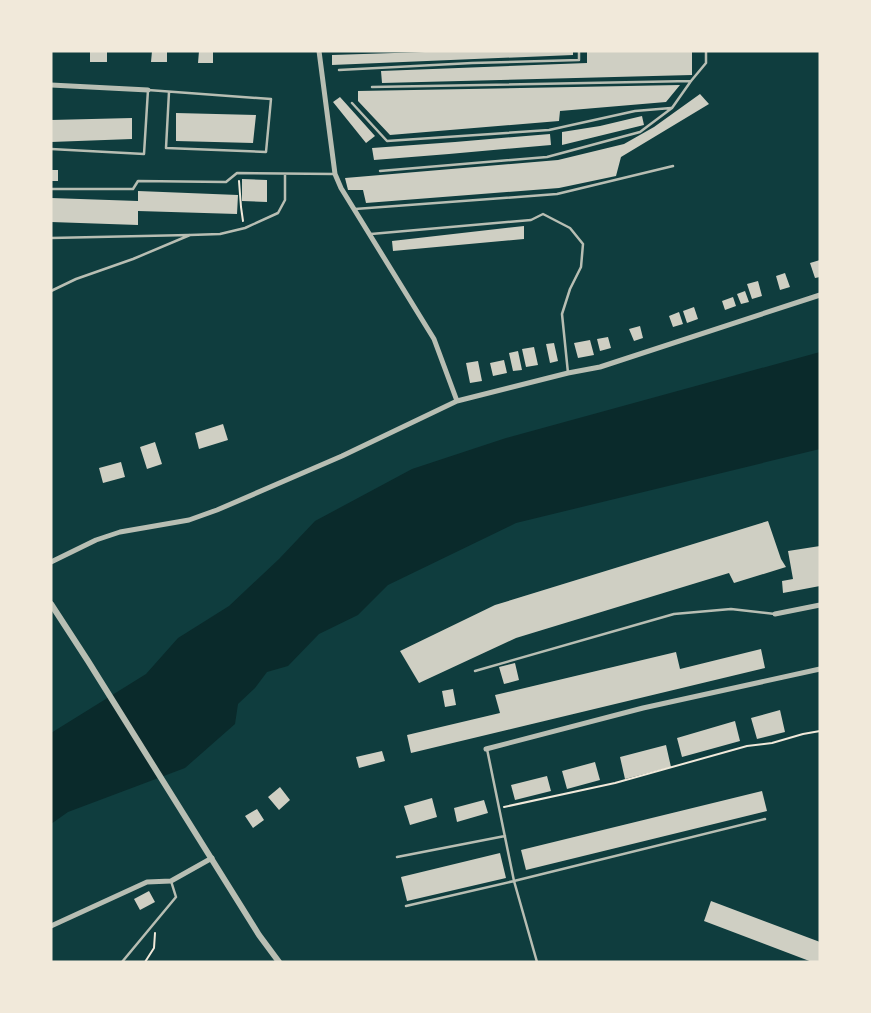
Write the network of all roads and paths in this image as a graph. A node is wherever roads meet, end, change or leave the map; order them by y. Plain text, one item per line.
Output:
1 (318, 51) edge
2 (579, 51) edge
3 (706, 51) edge
4 (339, 70) dead end
5 (692, 81) junction
6 (51, 85) edge
7 (372, 87) dead end
8 (148, 90) junction
9 (169, 92) junction
10 (352, 103) dead end
11 (672, 108) junction
12 (51, 149) edge
13 (673, 166) dead end
14 (380, 170) dead end
15 (236, 173) junction
16 (285, 174) junction
17 (336, 174) junction
18 (51, 189) edge
19 (355, 209) junction
20 (245, 228) junction
21 (370, 234) junction
22 (190, 235) junction
23 (51, 238) edge
24 (51, 291) edge
25 (820, 295) edge
26 (568, 373) junction
27 (457, 401) junction
28 (51, 562) edge
29 (51, 604) edge
30 (820, 605) edge
31 (775, 614) joint
32 (820, 669) edge
33 (474, 671) dead end
34 (820, 731) edge
35 (486, 749) joint
36 (500, 808) junction
37 (765, 819) dead end
38 (506, 836) junction
39 (397, 857) dead end
40 (212, 858) junction
41 (171, 881) junction
42 (514, 881) junction
43 (406, 906) dead end
44 (156, 921) junction
45 (51, 926) edge
46 (122, 962) edge
47 (145, 962) edge
48 (279, 962) edge
49 (536, 962) edge

1 - 17 street
2 - 4 lane
3 - 5 lane
5 - 7 lane
5 - 11 lane
6 - 8 street
8 - 9 lane
8 - 12 lane
9 - 9 lane
10 - 11 lane
11 - 14 lane
13 - 19 lane
15 - 16 lane
15 - 18 lane
15 - 20 path
16 - 17 lane
16 - 20 lane
17 - 19 street
19 - 21 street
20 - 22 lane
21 - 26 lane
21 - 27 street
22 - 23 lane
22 - 24 lane
25 - 26 street
26 - 27 street
27 - 28 street
29 - 40 street
30 - 31 street
31 - 33 lane
32 - 35 street
34 - 36 path
35 - 36 lane
36 - 38 lane
37 - 42 lane
38 - 39 lane
38 - 42 lane
40 - 41 street
40 - 48 street
41 - 44 lane
41 - 45 street
42 - 43 lane
42 - 49 lane
44 - 46 lane
44 - 47 path

